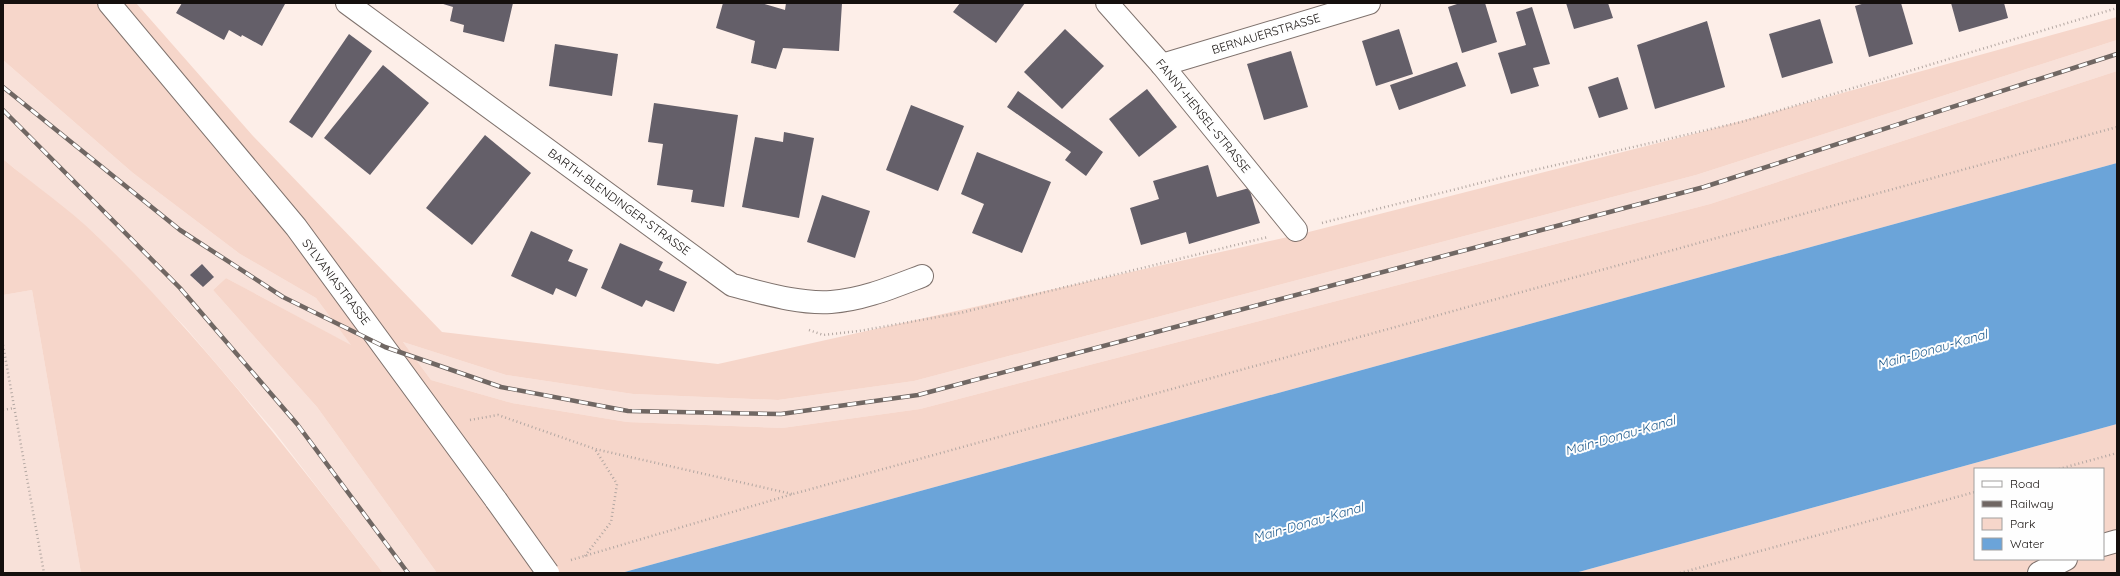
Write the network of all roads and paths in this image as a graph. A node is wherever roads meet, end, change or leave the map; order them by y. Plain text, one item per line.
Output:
1 (109, 3) edge
2 (347, 3) edge
3 (1107, 3) edge
4 (1369, 3) edge
5 (2117, 8) edge
6 (1162, 65) junction
7 (2117, 127) edge
8 (1296, 230) junction
9 (922, 276) dead end
10 (786, 299) junction
11 (3, 345) edge
12 (14, 408) junction
13 (3, 410) edge
14 (498, 415) dead end
15 (595, 449) junction
16 (2117, 453) edge
17 (2062, 468) edge
18 (1974, 492) edge
19 (793, 494) junction
20 (2117, 541) edge
21 (2104, 545) edge
22 (584, 556) junction
23 (2064, 560) edge
24 (556, 568) edge
25 (44, 573) edge
26 (1680, 573) edge
27 (2039, 573) edge

1 - 24 street, SYLVANIASTRASSE, bridge
2 - 10 street, BARTH-BLENDINGER-STRASSE
3 - 6 street, FANNY-HENSEL-STRASSE
4 - 6 street, BERNAUERSTRASSE
5 - 8 path
6 - 8 street, FANNY-HENSEL-STRASSE
7 - 19 path
8 - 10 path
9 - 10 street, BARTH-BLENDINGER-STRASSE
11 - 12 path
12 - 13 path
12 - 25 path
14 - 15 path
15 - 19 path
15 - 22 path
16 - 17 path
18 - 26 path
19 - 22 path
20 - 21 street
22 - 24 path
23 - 27 street

